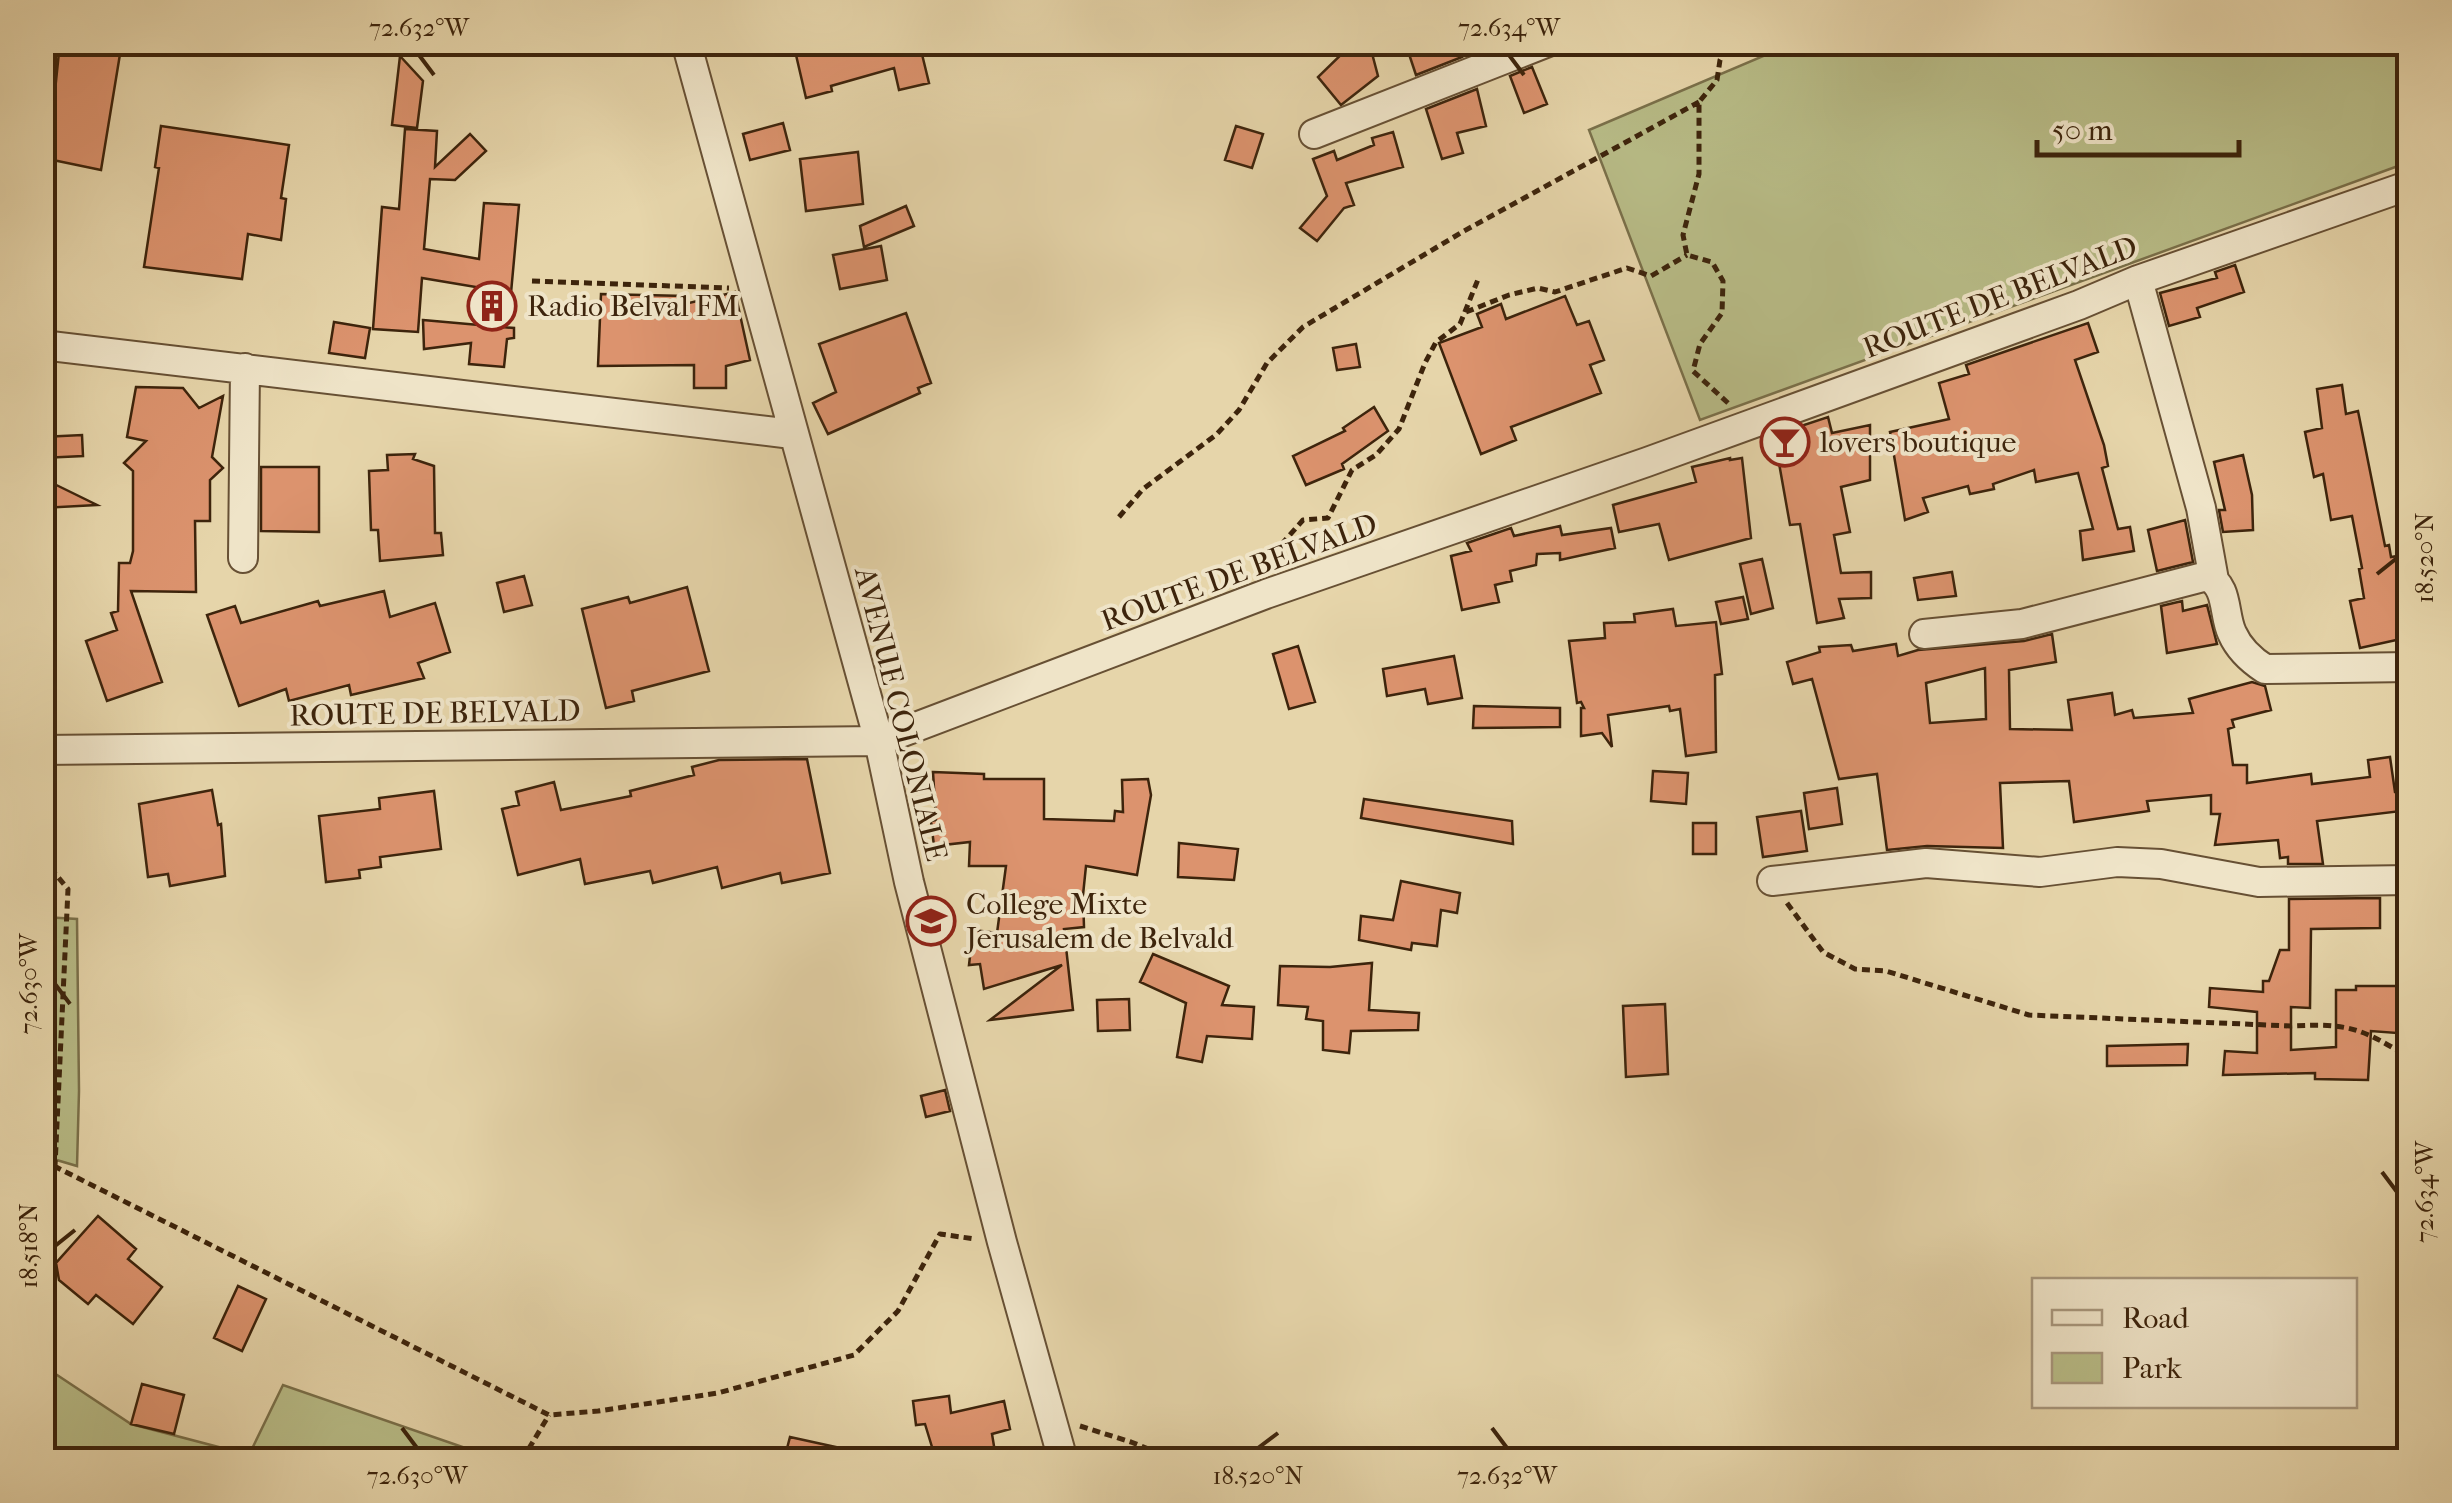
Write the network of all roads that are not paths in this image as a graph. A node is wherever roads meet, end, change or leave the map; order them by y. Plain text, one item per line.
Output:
1 (686, 42) edge
2 (1548, 42) edge
3 (1314, 134) dead end
4 (2410, 184) edge
5 (2138, 280) junction
6 (42, 345) edge
7 (245, 368) junction
8 (792, 434) junction
9 (243, 558) dead end
10 (2214, 580) junction
11 (1924, 634) dead end
12 (2410, 667) edge
13 (879, 741) junction
14 (42, 750) edge
15 (2410, 880) edge
16 (1772, 881) road end
17 (1063, 1460) edge

1 - 8 street, AVENUE COLONIALE
2 - 3 street
4 - 5 street, ROUTE DE BELVALD
5 - 10 street
5 - 13 street, ROUTE DE BELVALD
6 - 7 street
7 - 8 street
7 - 9 street
8 - 13 street, AVENUE COLONIALE
10 - 11 street
10 - 12 street
13 - 14 street, ROUTE DE BELVALD
13 - 17 street, AVENUE COLONIALE
15 - 16 street

